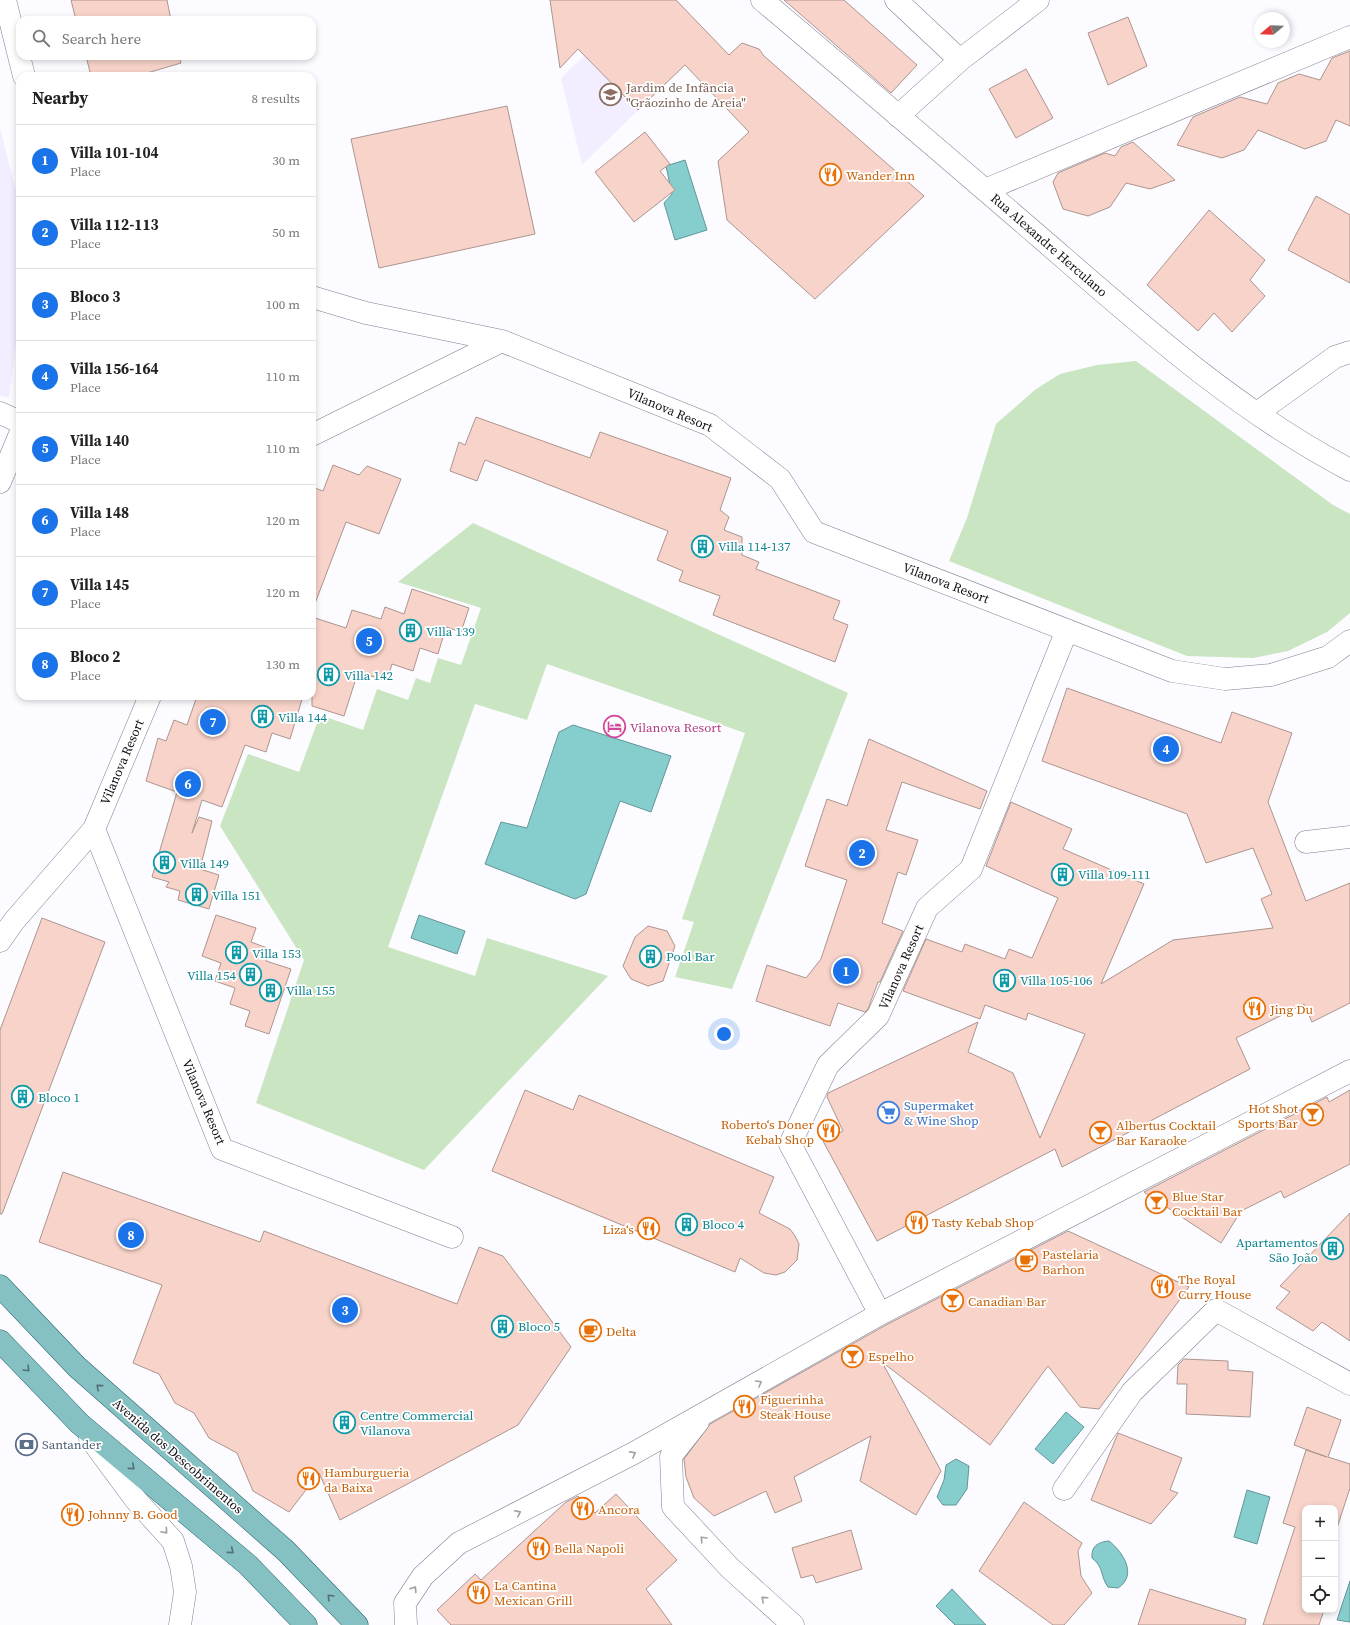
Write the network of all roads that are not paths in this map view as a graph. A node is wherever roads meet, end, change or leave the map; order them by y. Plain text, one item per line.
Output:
1 (4, 0) edge
2 (762, 0) edge
3 (896, 0) edge
4 (1038, 0) edge
5 (1350, 37) edge
6 (16, 46) edge
7 (20, 60) edge
8 (960, 60) junction
9 (23, 72) edge
10 (898, 116) junction
11 (986, 190) junction
12 (316, 298) edge
13 (502, 341) junction
14 (1350, 352) edge
15 (0, 413) edge
16 (1257, 413) junction
17 (16, 420) edge
18 (316, 433) edge
19 (16, 444) edge
20 (1350, 470) edge
21 (0, 482) edge
22 (1067, 630) junction
23 (1350, 641) edge
24 (148, 700) edge
25 (94, 829) junction
26 (1350, 837) edge
27 (1306, 842) dead end
28 (0, 941) edge
29 (1350, 1071) edge
30 (452, 1237) dead end
31 (0, 1286) edge
32 (880, 1314) junction
33 (0, 1341) edge
34 (1350, 1384) edge
35 (705, 1413) junction
36 (80, 1424) junction
37 (1064, 1489) dead end
38 (180, 1625) edge
39 (306, 1625) edge
40 (357, 1625) edge
41 (406, 1625) edge
42 (793, 1625) edge

1 - 6 street
2 - 10 street, Rua Alexandre Herculano
3 - 8 street
4 - 8 street
5 - 11 street
7 - 9 street
8 - 10 street
10 - 11 street, Rua Alexandre Herculano
11 - 16 street, Rua Alexandre Herculano
12 - 13 street, Vilanova Resort
13 - 18 street
13 - 22 street, Vilanova Resort
14 - 16 street
15 - 17 street
16 - 20 street, Rua Alexandre Herculano
19 - 21 street
22 - 23 street, Vilanova Resort
22 - 32 street, Vilanova Resort
24 - 25 street, Vilanova Resort
25 - 28 street, Vilanova Resort
25 - 30 street, Vilanova Resort
26 - 27 street
29 - 32 street
40 -> 31 main road, Avenida dos Descobrimentos
35 -> 32 street
33 -> 36 main road
34 - 37 street
41 -> 35 street
42 -> 35 street
36 -> 38 street
36 -> 39 main road

